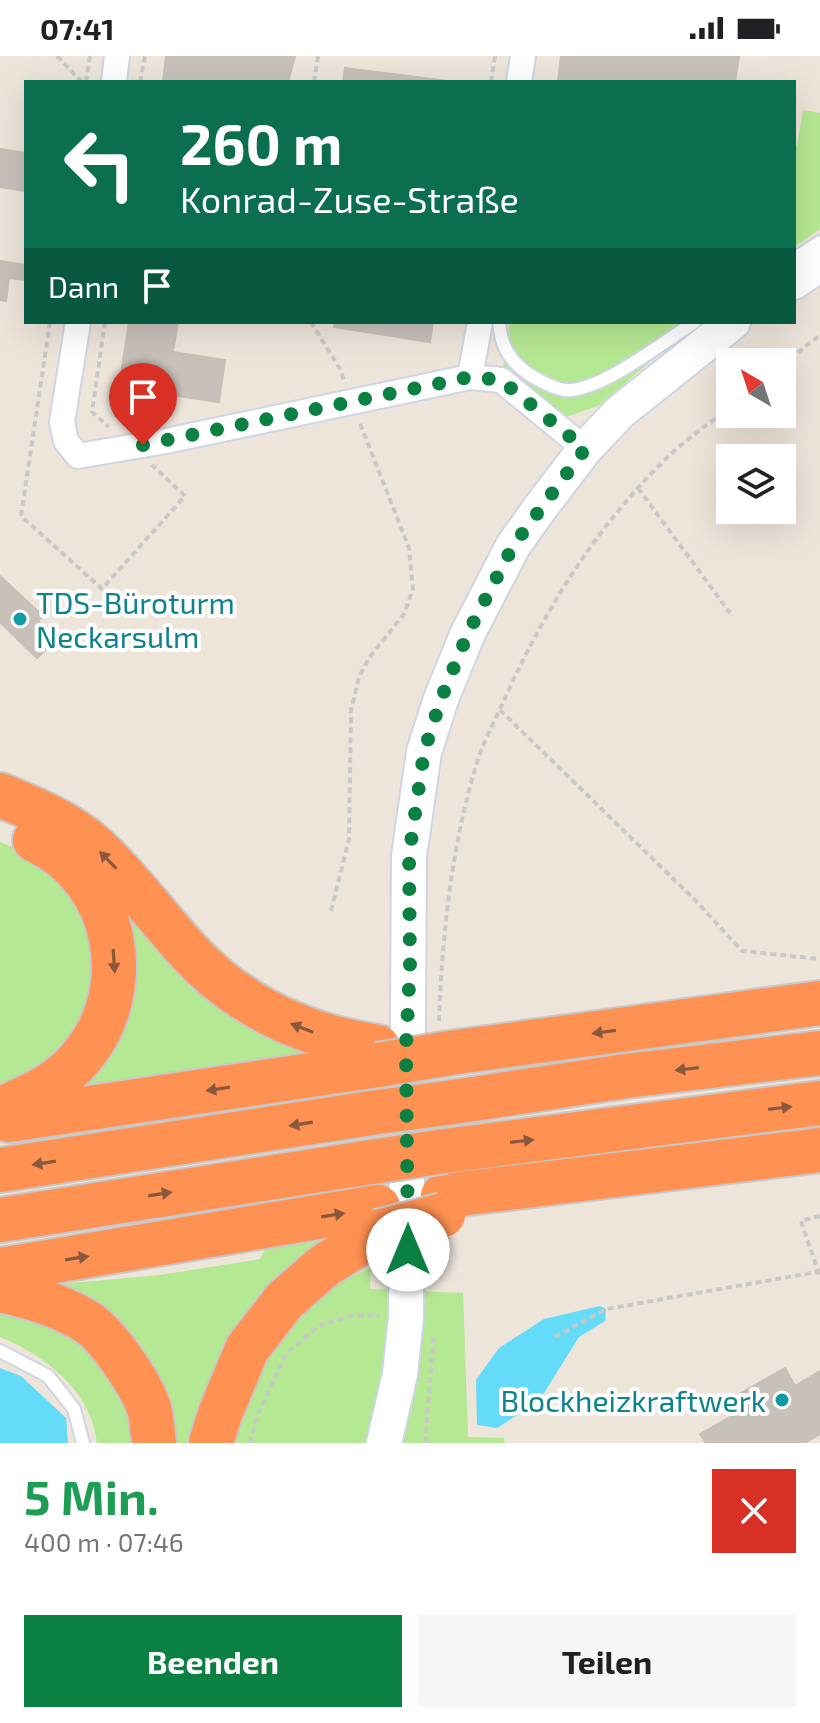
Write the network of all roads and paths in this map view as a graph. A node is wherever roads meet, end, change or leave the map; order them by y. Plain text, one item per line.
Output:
1 (57, 56) edge
2 (90, 56) edge
3 (117, 56) edge
4 (145, 56) edge
5 (318, 56) edge
6 (495, 56) edge
7 (523, 56) edge
8 (82, 80) edge
9 (84, 80) edge
10 (114, 80) edge
11 (140, 80) edge
12 (314, 80) edge
13 (491, 80) edge
14 (519, 80) edge
15 (820, 242) edge
16 (796, 258) edge
17 (820, 264) edge
18 (796, 281) edge
19 (50, 324) edge
20 (78, 324) edge
21 (105, 324) edge
22 (312, 324) edge
23 (480, 324) edge
24 (499, 324) edge
25 (692, 324) edge
26 (730, 324) edge
27 (820, 335) edge
28 (796, 354) edge
29 (470, 377) junction
30 (352, 401) junction
31 (716, 418) edge
32 (143, 445) junction
33 (117, 449) junction
34 (585, 449) junction
35 (638, 488) junction
36 (730, 613) dead end
37 (0, 795) edge
38 (0, 824) edge
39 (331, 911) dead end
40 (820, 959) edge
41 (820, 1003) edge
42 (820, 1053) edge
43 (378, 1056) junction
44 (820, 1103) edge
45 (0, 1109) edge
46 (0, 1122) edge
47 (820, 1150) edge
48 (0, 1170) edge
49 (820, 1216) edge
50 (0, 1220) edge
51 (378, 1220) junction
52 (0, 1270) edge
53 (819, 1275) edge
54 (0, 1290) edge
55 (406, 1318) junction
56 (555, 1337) dead end
57 (0, 1351) edge
58 (83, 1443) edge
59 (154, 1443) edge
60 (211, 1443) edge
61 (250, 1443) edge
62 (384, 1443) edge

1 - 8 path
2 - 9 path
3 - 10 street
4 - 11 path
5 - 12 path
6 - 13 path
7 - 14 street
15 - 16 lane
17 - 18 main road
19 - 32 path
20 - 33 street
21 - 33 path
22 - 30 path
23 - 29 street
24 - 25 lane
26 - 34 main road
27 - 28 path
29 - 30 street
29 - 34 street
30 - 32 street
30 - 39 path
31 - 35 path
32 - 33 street
34 - 55 main road
35 - 36 path
35 - 40 path
43 -> 37 highway
38 -> 45 highway
41 -> 43 highway, bridge
42 -> 48 highway, bridge
43 -> 46 highway
50 -> 44 highway, bridge
47 - 51 highway
49 - 53 path
52 -> 51 highway
51 - 60 highway
53 - 56 path
54 - 59 highway
55 - 61 path
55 - 62 main road
57 - 58 lane

